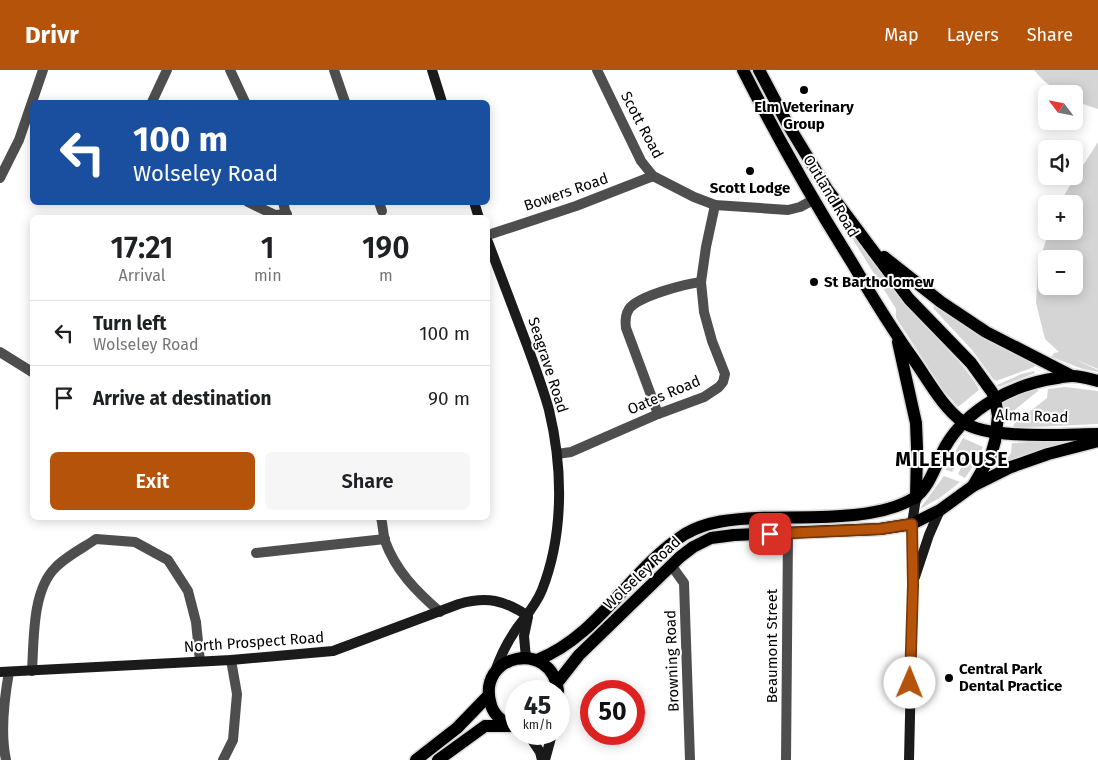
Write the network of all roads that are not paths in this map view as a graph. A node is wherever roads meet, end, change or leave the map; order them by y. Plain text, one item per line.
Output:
1 (42, 70) edge
2 (167, 70) edge
3 (230, 70) edge
4 (334, 70) edge
5 (432, 70) edge
6 (597, 70) edge
7 (743, 70) edge
8 (759, 70) edge
9 (32, 100) edge
10 (153, 100) edge
11 (244, 100) edge
12 (344, 100) edge
13 (441, 100) edge
14 (30, 107) edge
15 (653, 176) junction
16 (0, 178) edge
17 (813, 200) junction
18 (254, 205) edge
19 (715, 205) junction
20 (273, 215) edge
21 (490, 234) edge
22 (490, 247) edge
23 (872, 248) junction
24 (701, 282) junction
25 (896, 335) junction
26 (0, 352) edge
27 (30, 371) edge
28 (1072, 376) junction
29 (1098, 381) edge
30 (995, 399) junction
31 (658, 414) junction
32 (964, 423) junction
33 (997, 432) junction
34 (1098, 434) edge
35 (1098, 441) edge
36 (557, 454) junction
37 (973, 486) junction
38 (916, 498) junction
39 (940, 510) junction
40 (382, 520) edge
41 (912, 524) junction
42 (788, 533) junction
43 (384, 540) junction
44 (256, 553) dead end
45 (671, 565) junction
46 (913, 585) junction
47 (440, 612) junction
48 (528, 616) junction
49 (532, 659) junction
50 (231, 660) junction
51 (200, 662) junction
52 (32, 671) junction
53 (4, 672) edge
54 (495, 672) junction
55 (554, 680) edge
56 (562, 680) edge
57 (488, 696) junction
58 (505, 722) edge
59 (505, 726) edge
60 (535, 745) edge
61 (549, 745) edge
62 (6, 760) edge
63 (223, 760) edge
64 (416, 760) edge
65 (438, 760) edge
66 (544, 760) edge
67 (690, 760) edge
68 (786, 760) edge
69 (909, 760) edge

1 - 9 street
2 - 10 street
3 - 11 street
4 - 12 street
5 - 13 street
6 - 15 street, Scott Road
7 - 17 main road, Outland Road
8 - 23 main road, Outland Road
14 - 16 street
15 - 19 street, Scott Road
15 - 21 street, Bowers Road
17 - 19 street, Scott Road
17 - 25 main road, Outland Road
18 - 20 street
19 - 24 street, Oates Road
22 - 36 street, Seagrave Road
23 - 28 main road, Outland Road
23 - 30 main road, Outland Road
24 - 31 street, Oates Road
24 - 31 street
25 - 32 main road, Outland Road
25 - 38 main road, Outland Road
26 - 27 street
28 - 29 main road, Alma Road
28 - 30 main road, Alma Road
30 - 32 main road, Alma Road
30 - 33 main road, Outland Road
31 - 36 street, Oates Road
32 - 33 main road, Alma Road
32 - 38 main road
33 - 34 main road, Alma Road
33 - 37 main road, Outland Road
35 - 37 main road, Alma Road
36 - 48 street, Seagrave Road
37 - 39 main road, Wolseley Road
38 - 41 street, Outland Road
38 - 49 main road, Wolseley Road
39 - 41 main road, Wolseley Road
39 - 46 street
40 - 43 street
41 - 42 main road, Wolseley Road
41 - 46 street, Outland Road
42 - 45 main road, Wolseley Road
42 - 68 street, Beaumont Street
43 - 44 street
43 - 47 street
45 - 56 main road, Wolseley Road
45 - 67 street, Browning Road
46 - 69 street
47 - 48 street, North Prospect Road
47 - 50 street, North Prospect Road
48 - 49 street
48 - 54 street
49 - 54 main road, Wolseley Road
49 - 55 main road
50 - 51 street, North Prospect Road
50 - 63 street
51 - 52 street, North Prospect Road
51 - 52 street
52 - 53 street, North Prospect Road
53 - 62 street
54 - 57 main road
57 - 58 main road
57 - 64 main road
59 - 65 main road
60 - 66 street
61 - 66 street

